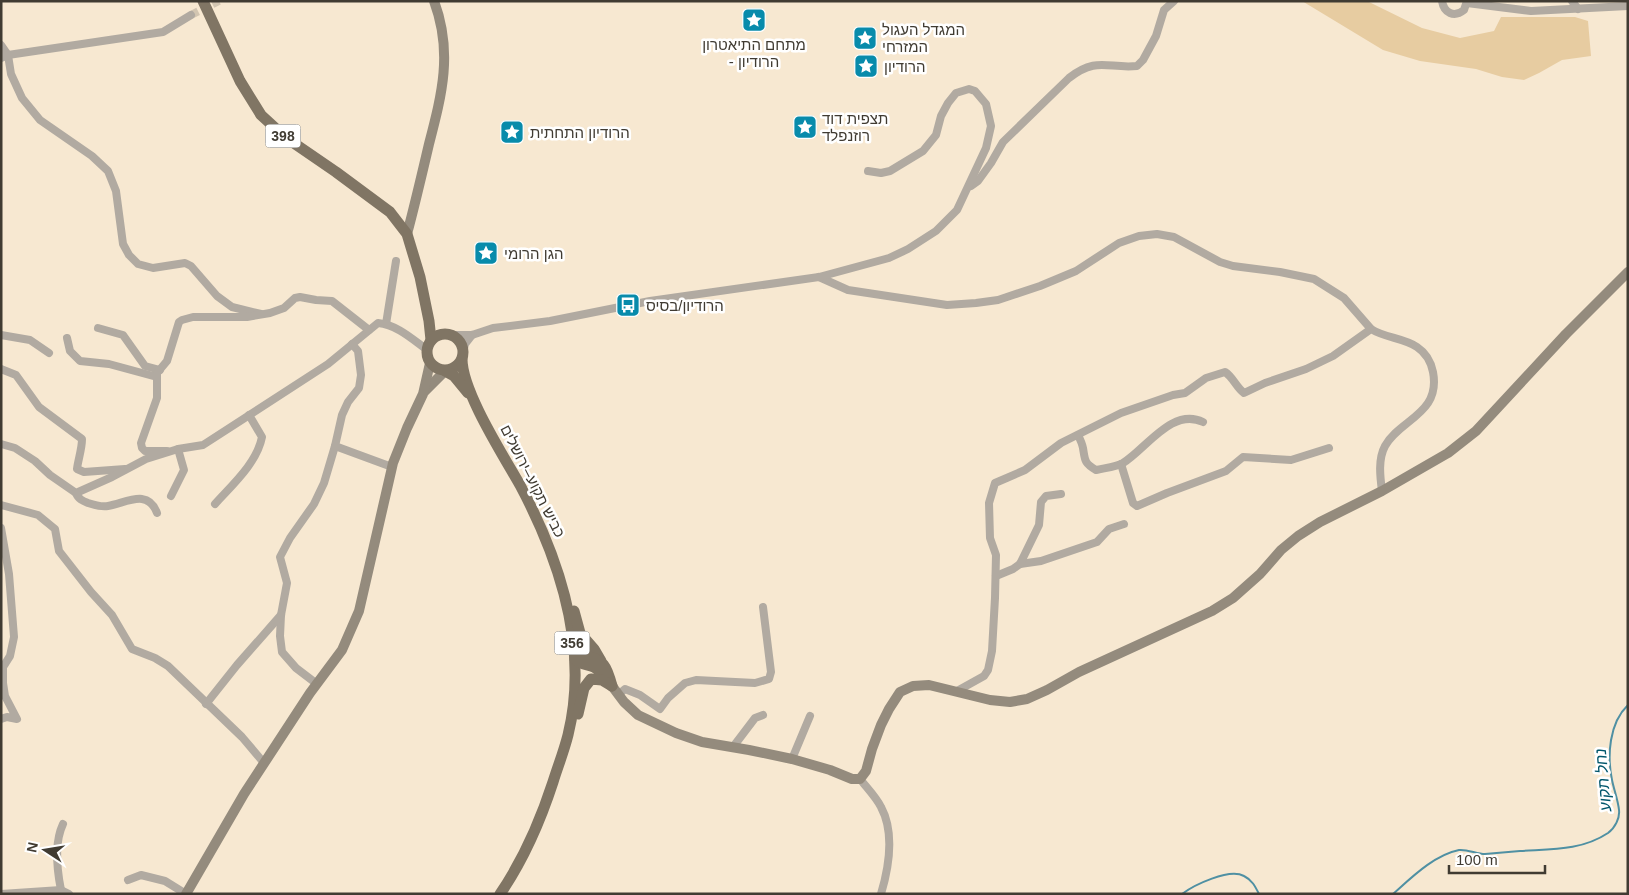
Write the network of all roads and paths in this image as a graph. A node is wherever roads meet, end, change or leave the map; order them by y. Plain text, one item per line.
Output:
1 (203, 1) edge
2 (434, 1) edge
3 (1163, 1) edge
4 (1174, 1) edge
5 (1442, 1) edge
6 (1572, 1) edge
7 (1467, 2) edge
8 (1628, 6) edge
9 (1164, 10) junction
10 (1578, 10) junction
11 (191, 15) tunnel mouth
12 (1, 45) edge
13 (5, 57) edge
14 (868, 171) dead end
15 (969, 187) junction
16 (407, 234) junction
17 (396, 261) dead end
18 (1628, 272) edge
19 (819, 277) junction
20 (261, 314) junction
21 (429, 321) junction
22 (386, 324) junction
23 (98, 328) dead end
24 (1371, 329) junction
25 (369, 330) junction
26 (1, 335) edge
27 (447, 335) junction
28 (472, 335) junction
29 (67, 338) dead end
30 (352, 344) junction
31 (429, 345) junction
32 (49, 353) dead end
33 (463, 356) junction
34 (430, 364) junction
35 (1, 369) edge
36 (444, 371) junction
37 (158, 373) junction
38 (423, 394) junction
39 (472, 398) junction
40 (249, 415) junction
41 (1202, 422) dead end
42 (1078, 435) junction
43 (1, 444) edge
44 (335, 446) junction
45 (1329, 448) dead end
46 (175, 450) junction
47 (1121, 464) junction
48 (392, 467) junction
49 (127, 469) junction
50 (1382, 491) junction
51 (76, 493) junction
52 (1061, 494) dead end
53 (171, 496) dead end
54 (215, 504) dead end
55 (1, 506) edge
56 (157, 513) dead end
57 (1124, 524) dead end
58 (1, 528) edge
59 (555, 564) junction
60 (1020, 564) junction
61 (996, 576) junction
62 (763, 607) dead end
63 (280, 615) junction
64 (575, 660) junction
65 (601, 661) junction
66 (317, 684) junction
67 (615, 690) junction
68 (957, 691) junction
69 (206, 704) junction
70 (763, 715) dead end
71 (810, 716) dead end
72 (1, 718) edge
73 (733, 747) junction
74 (792, 760) junction
75 (264, 763) junction
76 (860, 779) junction
77 (546, 803) junction
78 (63, 824) dead end
79 (128, 880) dead end
80 (61, 890) junction
81 (28, 893) edge
82 (1, 894) edge
83 (69, 894) edge
84 (186, 894) edge
85 (500, 894) edge
86 (881, 894) edge

1 - 16 main road, 398
2 - 16 main road
3 - 9 street
4 - 9 street
5 - 7 street
6 - 10 street
7 - 10 street
8 - 10 street
9 - 15 street
11 - 13 street
12 - 13 street
13 - 20 street
14 - 15 street
15 - 19 street
16 - 21 main road, 398
17 - 22 street
18 - 50 main road
19 - 24 street
19 - 28 street
20 - 25 street
20 - 37 street
21 - 27 main road
21 - 31 main road, 398
22 - 25 street
22 - 31 street
23 - 37 street
24 - 42 street
24 - 50 street
25 - 30 street
26 - 32 street
27 - 28 street
27 - 31 main road
27 - 33 main road
28 - 33 street
29 - 37 street
30 - 40 street
30 - 44 street
31 - 34 main road
33 - 36 main road
33 - 39 main road, כביש תקוע–ירושלים / 356
34 - 36 main road
34 - 38 main road
35 - 49 street
36 - 38 main road
36 - 39 main road, כביש תקוע–ירושלים / 356
37 - 46 street
38 - 48 main road
39 - 59 main road, כביש תקוע–ירושלים / 356
40 - 46 street
40 - 54 street
41 - 47 street
42 - 47 street
42 - 61 street
43 - 51 street
44 - 48 street
44 - 63 street
45 - 47 street
46 - 49 street
46 - 53 street
48 - 66 main road
49 - 51 street
50 - 68 main road
51 - 56 street
52 - 60 street
55 - 69 street
57 - 60 street
58 - 72 street
59 - 64 main road, כביש תקוע–ירושלים / 356
59 - 65 main road
60 - 61 street
61 - 68 street
62 - 67 street
63 - 66 street
63 - 69 street
64 - 65 main road
64 - 67 main road
64 - 77 main road, כביש תקוע–ירושלים / 356
65 - 67 main road
66 - 75 main road
67 - 73 main road
67 - 77 main road
68 - 76 main road
69 - 75 street
70 - 73 street
71 - 74 street
73 - 74 main road
74 - 76 main road
75 - 84 main road
76 - 86 street
77 - 85 main road, כביש תקוע–ירושלים / 356
78 - 80 street
79 - 84 street
80 - 81 street
80 - 83 street
81 - 82 street

